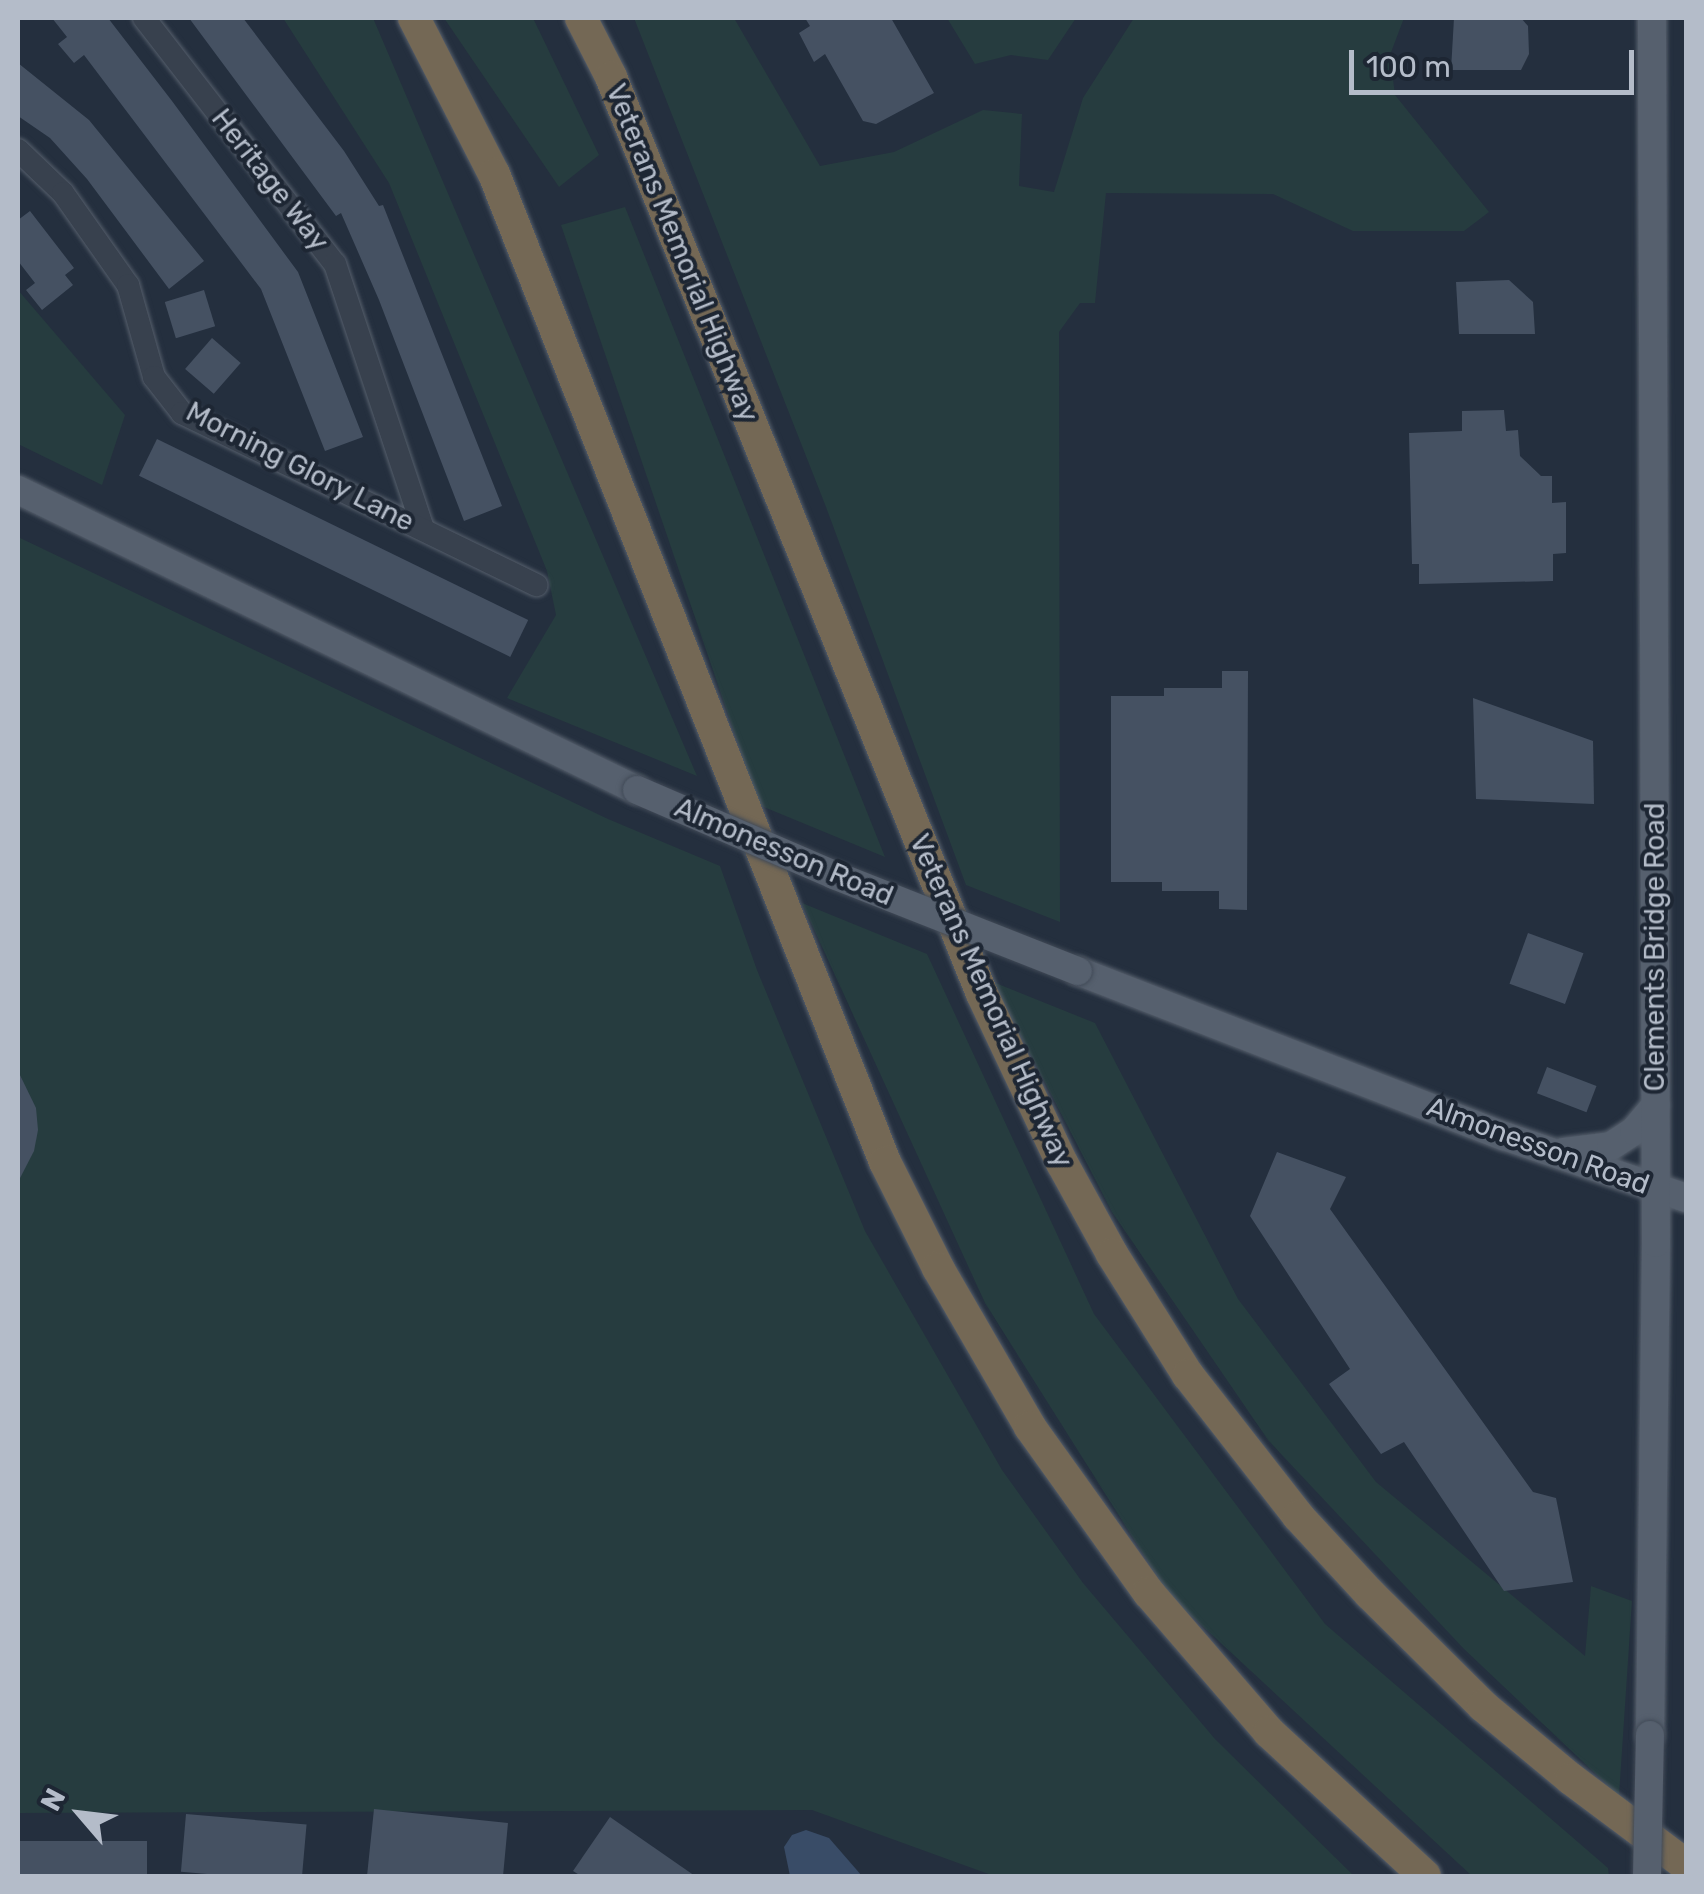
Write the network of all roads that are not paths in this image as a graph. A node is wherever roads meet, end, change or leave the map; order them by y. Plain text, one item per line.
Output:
1 (144, 18) edge
2 (414, 18) edge
3 (581, 18) edge
4 (1652, 18) edge
5 (18, 150) edge
6 (18, 490) edge
7 (423, 529) junction
8 (537, 585) dead end
9 (1656, 1105) junction
10 (1556, 1153) junction
11 (1656, 1188) junction
12 (1686, 1198) edge
13 (1686, 1865) edge
14 (1425, 1876) edge
15 (1647, 1876) edge

1 - 7 street, Heritage Way
2 - 14 highway
3 - 13 highway, Veterans Memorial Highway
4 - 9 main road, Clements Bridge Road
5 - 7 street, Morning Glory Lane
6 - 10 main road, Almonesson Road, bridge
7 - 8 street, Morning Glory Lane
9 - 10 main road
9 - 11 main road, Clements Bridge Road
10 - 11 main road, Almonesson Road
11 - 12 main road, Almonesson Road
11 - 15 main road, Clements Bridge Road, bridge

